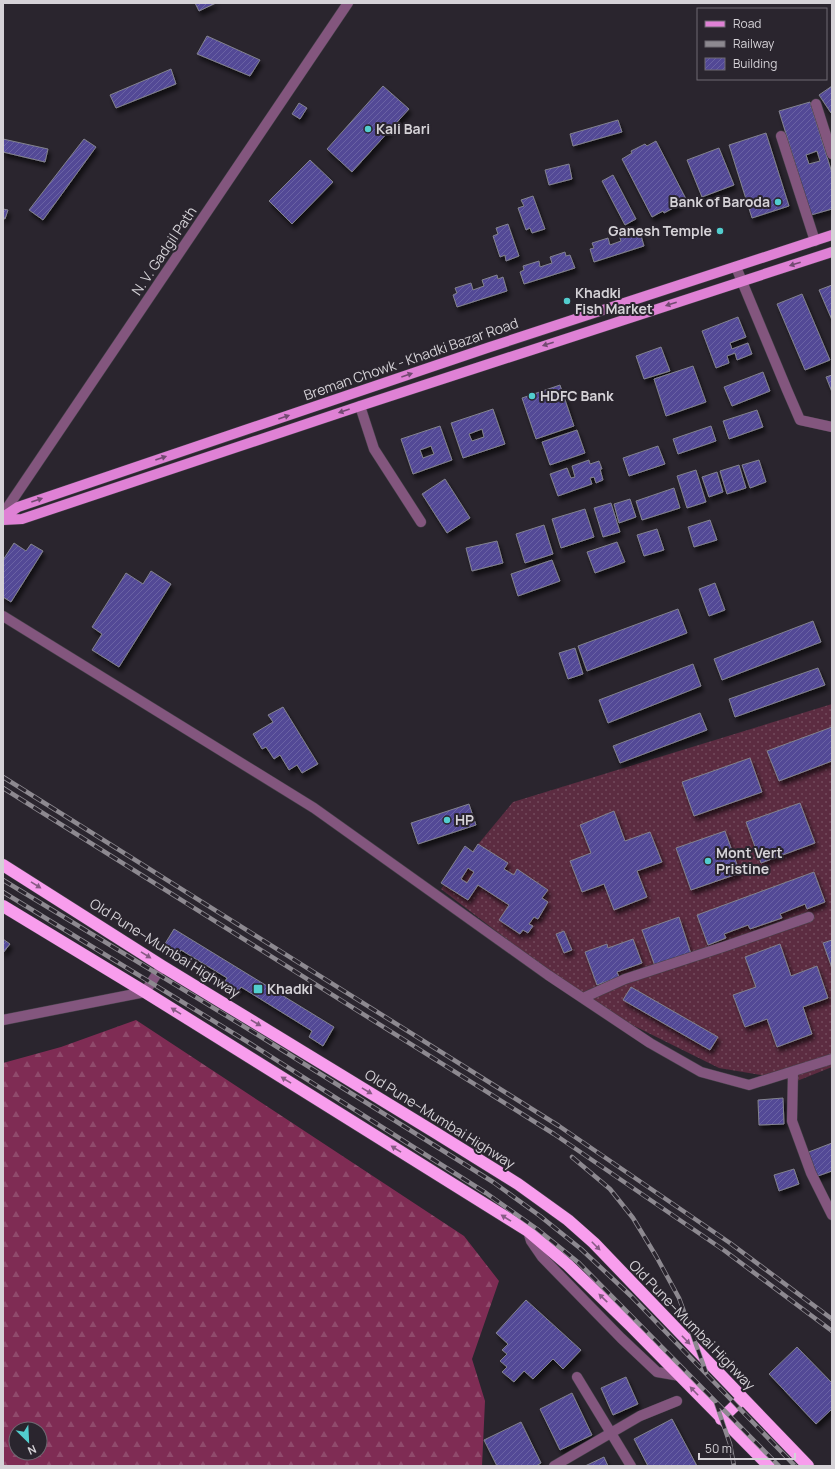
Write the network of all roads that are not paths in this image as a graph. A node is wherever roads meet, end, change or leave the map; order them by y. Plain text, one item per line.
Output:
1 (348, 3) edge
2 (816, 104) dead end
3 (781, 136) dead end
4 (832, 154) edge
5 (832, 235) edge
6 (815, 241) junction
7 (832, 252) edge
8 (736, 267) junction
9 (742, 281) junction
10 (360, 406) junction
11 (832, 427) edge
12 (3, 514) edge
13 (3, 519) edge
14 (421, 522) dead end
15 (3, 616) edge
16 (3, 864) edge
17 (3, 906) edge
18 (809, 917) dead end
19 (162, 966) junction
20 (145, 992) junction
21 (583, 998) junction
22 (3, 1020) edge
23 (832, 1059) edge
24 (793, 1072) junction
25 (832, 1215) edge
26 (577, 1377) dead end
27 (742, 1399) junction
28 (677, 1401) dead end
29 (721, 1418) junction
30 (611, 1434) junction
31 (554, 1466) edge
32 (631, 1466) edge
33 (769, 1466) edge
34 (808, 1466) edge

1 - 12 street, N. V. Gadgil Path
2 - 4 street
3 - 6 street
5 - 6 main road, Breman Chowk - Khadki Bazar Road
6 - 8 main road, Breman Chowk - Khadki Bazar Road
7 -> 9 main road, Breman Chowk - Khadki Bazar Road
8 - 9 street
13 -> 8 main road, Breman Chowk - Khadki Bazar Road
9 -> 10 main road, Breman Chowk - Khadki Bazar Road
9 - 11 street
10 -> 13 main road, Breman Chowk - Khadki Bazar Road
10 - 14 street
15 - 21 street
16 -> 19 highway, Old Pune–Mumbai Highway
17 - 20 highway
18 - 21 street
19 - 20 street
19 -> 27 highway, Old Pune–Mumbai Highway
20 - 22 street
29 -> 20 highway
21 - 24 street
23 - 24 street
24 - 25 street
26 - 30 street
27 - 29 highway
27 - 34 highway, Old Pune–Mumbai Highway
28 - 30 street
29 - 33 highway
30 - 31 street
30 - 32 street

